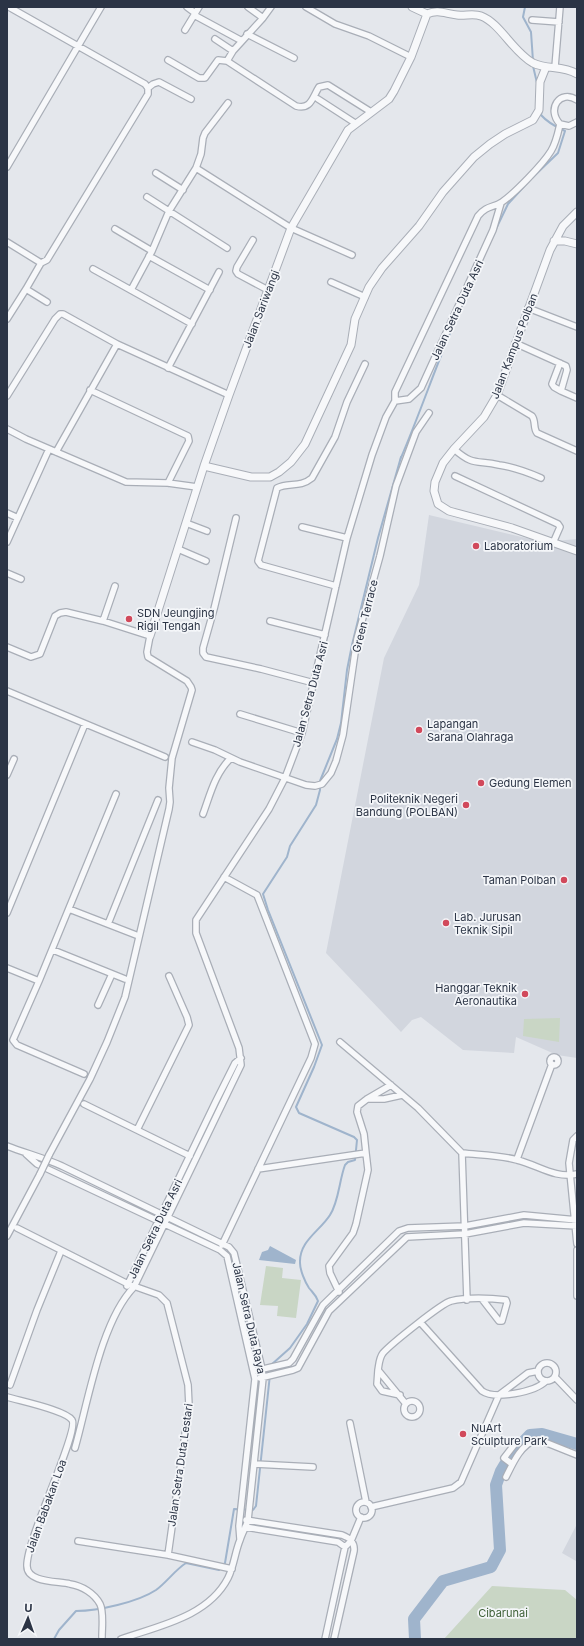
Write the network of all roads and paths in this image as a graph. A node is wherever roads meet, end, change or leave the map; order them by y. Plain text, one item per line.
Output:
1 (8, 7) edge
2 (101, 7) edge
3 (186, 7) edge
4 (200, 7) edge
5 (248, 7) edge
6 (271, 7) edge
7 (306, 7) edge
8 (412, 7) edge
9 (560, 7) edge
10 (429, 10) edge
11 (195, 14) junction
12 (263, 18) junction
13 (532, 20) dead end
14 (559, 22) junction
15 (185, 30) dead end
16 (247, 34) junction
17 (215, 39) dead end
18 (242, 41) junction
19 (79, 45) junction
20 (233, 51) junction
21 (411, 57) junction
22 (294, 58) dead end
23 (168, 60) dead end
24 (226, 61) junction
25 (546, 67) junction
26 (555, 67) junction
27 (577, 74) edge
28 (148, 88) junction
29 (191, 99) dead end
30 (318, 99) dead end
31 (577, 100) edge
32 (228, 103) dead end
33 (372, 112) junction
34 (355, 122) junction
35 (577, 122) edge
36 (560, 124) junction
37 (7, 167) edge
38 (196, 168) junction
39 (156, 173) dead end
40 (183, 190) junction
41 (147, 197) dead end
42 (501, 203) junction
43 (169, 211) junction
44 (577, 212) edge
45 (291, 228) junction
46 (115, 229) dead end
47 (252, 240) dead end
48 (554, 241) junction
49 (7, 242) edge
50 (577, 244) edge
51 (227, 248) dead end
52 (151, 253) junction
53 (352, 255) dead end
54 (41, 263) junction
55 (93, 269) dead end
56 (219, 272) dead end
57 (331, 282) dead end
58 (26, 289) junction
59 (131, 290) junction
60 (210, 290) junction
61 (268, 290) junction
62 (365, 297) junction
63 (47, 302) dead end
64 (528, 308) junction
65 (7, 319) edge
66 (192, 324) junction
67 (577, 328) edge
68 (515, 343) junction
69 (117, 344) junction
70 (560, 363) junction
71 (365, 364) dead end
72 (168, 368) junction
73 (90, 390) junction
74 (560, 391) junction
75 (229, 395) junction
76 (497, 395) junction
77 (7, 396) edge
78 (577, 398) edge
79 (395, 401) junction
80 (429, 413) dead end
81 (7, 429) edge
82 (49, 449) junction
83 (454, 449) junction
84 (577, 451) edge
85 (56, 452) junction
86 (204, 466) junction
87 (455, 476) dead end
88 (540, 478) dead end
89 (168, 483) junction
90 (197, 487) junction
91 (7, 513) edge
92 (18, 518) junction
93 (236, 518) dead end
94 (186, 523) junction
95 (302, 527) dead end
96 (207, 531) dead end
97 (348, 538) junction
98 (7, 542) edge
99 (553, 543) junction
100 (178, 549) junction
101 (577, 551) edge
102 (206, 561) dead end
103 (7, 573) edge
104 (21, 580) dead end
105 (115, 586) dead end
106 (336, 586) junction
107 (103, 621) junction
108 (270, 621) dead end
109 (325, 635) junction
110 (150, 636) junction
111 (7, 647) edge
112 (314, 683) junction
113 (7, 691) edge
114 (240, 714) dead end
115 (85, 724) junction
116 (302, 733) junction
117 (192, 742) dead end
118 (164, 757) dead end
119 (231, 758) junction
120 (14, 759) dead end
121 (7, 775) edge
122 (284, 778) junction
123 (116, 794) dead end
124 (158, 800) dead end
125 (203, 814) dead end
126 (224, 877) junction
127 (69, 909) junction
128 (7, 913) edge
129 (108, 924) junction
130 (136, 935) dead end
131 (53, 950) junction
132 (7, 968) edge
133 (112, 974) junction
134 (169, 976) dead end
135 (125, 979) dead end
136 (39, 981) junction
137 (98, 1005) dead end
138 (340, 1042) dead end
139 (241, 1058) junction
140 (552, 1064) dead end
141 (84, 1074) dead end
142 (390, 1085) junction
143 (402, 1095) junction
144 (367, 1099) junction
145 (216, 1101) junction
146 (84, 1104) dead end
147 (222, 1104) junction
148 (137, 1130) junction
149 (577, 1136) edge
150 (198, 1140) junction
151 (205, 1142) junction
152 (7, 1146) edge
153 (25, 1153) junction
154 (366, 1153) junction
155 (462, 1154) junction
156 (190, 1156) junction
157 (517, 1159) junction
158 (62, 1166) junction
159 (258, 1170) junction
160 (58, 1173) junction
161 (577, 1174) edge
162 (181, 1175) junction
163 (570, 1175) junction
164 (188, 1177) junction
165 (165, 1216) junction
166 (576, 1220) edge
167 (162, 1222) junction
168 (465, 1226) junction
169 (576, 1226) edge
170 (17, 1228) dead end
171 (465, 1234) junction
172 (7, 1236) edge
173 (224, 1242) junction
174 (577, 1244) edge
175 (220, 1250) junction
176 (577, 1250) edge
177 (62, 1251) junction
178 (128, 1284) junction
179 (134, 1287) junction
180 (338, 1290) junction
181 (126, 1295) junction
182 (577, 1296) edge
183 (342, 1298) junction
184 (482, 1299) junction
185 (467, 1300) junction
186 (420, 1322) junction
187 (262, 1369) junction
188 (378, 1370) junction
189 (254, 1371) junction
190 (538, 1371) junction
191 (555, 1377) junction
192 (263, 1378) junction
193 (255, 1379) junction
194 (546, 1381) junction
195 (10, 1385) dead end
196 (400, 1395) junction
197 (499, 1395) junction
198 (7, 1397) edge
199 (577, 1400) edge
200 (406, 1404) dead end
201 (350, 1423) dead end
202 (514, 1445) dead end
203 (75, 1448) dead end
204 (577, 1455) edge
205 (509, 1462) junction
206 (255, 1464) junction
207 (313, 1467) dead end
208 (506, 1477) dead end
209 (366, 1502) junction
210 (371, 1507) junction
211 (361, 1517) junction
212 (240, 1519) junction
213 (248, 1520) junction
214 (239, 1526) junction
215 (246, 1527) junction
216 (240, 1539) junction
217 (351, 1540) junction
218 (78, 1541) dead end
219 (345, 1547) junction
220 (168, 1555) junction
221 (232, 1569) junction
222 (334, 1600) junction
223 (343, 1601) junction
224 (102, 1637) dead end
225 (133, 1637) edge
226 (124, 1638) edge
227 (325, 1639) edge
228 (334, 1639) edge

1 - 19 street
2 - 19 street
3 - 11 street
4 - 11 street
5 - 12 street
6 - 12 street
7 - 21 street
8 - 10 street
9 - 14 street
10 - 21 street, Jalan Sariwangi
10 - 25 street
11 - 15 street
11 - 18 street
12 - 16 street
13 - 14 street
14 - 26 street
16 - 18 street
16 - 22 street
17 - 20 street
18 - 20 street
19 - 28 street
19 - 37 street
20 - 24 street
21 - 33 street, Jalan Sariwangi
23 - 24 street
24 - 33 street
25 - 26 street
25 - 62 street
26 - 27 street
28 - 29 street
28 - 54 street
30 - 34 street
31 - 36 street
32 - 38 street
33 - 34 street, Jalan Sariwangi
34 - 45 street, Jalan Sariwangi
35 - 36 street
36 - 42 street, Jalan Setra Duta Asri
38 - 40 street
38 - 45 street
39 - 40 street
40 - 43 street
41 - 43 street
42 - 79 street, Jalan Setra Duta Asri
42 - 79 street, Jalan Setra Duta Asri
43 - 51 street
43 - 52 street
44 - 48 street, Jalan Kampus Polban
45 - 53 street
45 - 61 street, Jalan Sariwangi
46 - 52 street
47 - 61 street
48 - 50 street
48 - 64 street, Jalan Kampus Polban
49 - 54 street
52 - 59 street
52 - 60 street
54 - 58 street
55 - 59 street
56 - 60 street
57 - 62 street
58 - 63 street
58 - 65 street
59 - 66 street
60 - 66 street
61 - 75 street, Jalan Sariwangi
62 - 86 street
64 - 67 street
64 - 68 street, Jalan Kampus Polban
66 - 72 street
68 - 70 street
68 - 76 street, Jalan Kampus Polban
69 - 72 street
69 - 73 street
69 - 77 street
70 - 74 street
70 - 74 street
71 - 106 street
72 - 75 street
73 - 85 street
73 - 89 street
74 - 78 street
75 - 86 street, Jalan Sariwangi
76 - 83 street, Jalan Kampus Polban
76 - 84 street
79 - 97 street, Jalan Setra Duta Asri
80 - 122 street, Green Terrace
81 - 82 street
82 - 85 street
82 - 92 street
83 - 88 street
83 - 99 street, Jalan Kampus Polban
85 - 89 street
86 - 90 street, Jalan Sariwangi
87 - 99 street
89 - 90 street
90 - 94 street, Jalan Sariwangi
91 - 92 street
92 - 98 street
93 - 112 street
94 - 96 street
94 - 100 street, Jalan Sariwangi
95 - 97 street
97 - 106 street, Jalan Setra Duta Asri
99 - 101 street, Jalan Kampus Polban
100 - 102 street
100 - 110 street, Jalan Sariwangi
103 - 104 street
105 - 107 street
106 - 109 street, Jalan Setra Duta Asri
107 - 110 street
107 - 111 street
108 - 109 street
109 - 112 street, Jalan Setra Duta Asri
110 - 172 street, bridge
112 - 116 street, Jalan Setra Duta Asri
113 - 115 street
114 - 116 street
115 - 118 street
115 - 128 street
116 - 122 street, Jalan Setra Duta Asri
117 - 119 street, Green Terrace
119 - 122 street, Green Terrace
119 - 125 street
120 - 121 street
122 - 126 street, Jalan Setra Duta Asri
123 - 127 street
124 - 129 street
126 - 139 street, Jalan Setra Duta Asri
126 - 159 street
127 - 129 street
127 - 131 street
129 - 130 street
131 - 133 street
131 - 136 street
132 - 136 street
133 - 135 street
133 - 137 street
134 - 148 street
136 - 141 street
138 - 142 street
139 - 145 street, Jalan Setra Duta Asri
139 - 147 street, Jalan Setra Duta Asri
140 - 157 street
142 - 143 street
142 - 144 street
143 - 144 street
143 - 155 street
144 - 154 street
145 - 147 street
145 - 150 street, Jalan Setra Duta Asri
146 - 148 street
147 - 151 street, Jalan Setra Duta Asri
148 - 156 street
149 - 163 street
150 - 151 street
150 - 156 street, Jalan Setra Duta Asri
151 - 164 street, Jalan Setra Duta Asri
152 - 153 street
153 - 158 street
153 - 160 street
154 - 159 street
154 - 180 street
155 - 157 street
155 - 168 street
156 - 162 street, Jalan Setra Duta Asri
157 - 163 street
158 - 160 street
158 - 165 street
159 - 173 street
160 - 167 street
161 - 163 street
162 - 164 street
162 - 165 street, Jalan Setra Duta Asri
163 - 166 street
164 - 165 street, Jalan Setra Duta Asri
165 - 167 street, Jalan Setra Duta Asri
165 - 173 street
166 - 168 street
166 - 169 street
167 - 175 street
167 - 178 street, Jalan Setra Duta Asri
167 - 179 street, Jalan Setra Duta Asri
168 - 171 street
168 - 180 street
169 - 171 street
169 - 174 street
170 - 177 street, Jalan Setra Duta Lestari
171 - 183 street
171 - 185 street
173 - 175 street
173 - 187 street, Jalan Setra Duta Raya
175 - 189 street, Jalan Setra Duta Raya
176 - 182 street
177 - 178 street, Jalan Setra Duta Lestari
177 - 195 street
178 - 179 street, Jalan Setra Duta Lestari
178 - 181 street, Jalan Setra Duta Asri
179 - 181 street, Jalan Setra Duta Asri
179 - 220 street, Jalan Setra Duta Lestari
180 - 183 street
180 - 187 street
181 - 203 street
183 - 192 street
184 - 184 street
184 - 185 street
185 - 186 street
186 - 188 street
186 - 197 street
187 - 189 street
187 - 192 street, Jalan Setra Duta Raya
188 - 196 street
188 - 196 street
189 - 193 street, Jalan Setra Duta Raya
190 - 191 street
190 - 194 street
190 - 197 street
191 - 194 street
191 - 199 street
192 - 193 street
192 - 206 street, Jalan Setra Duta Raya
193 - 212 street, Jalan Setra Duta Raya
194 - 197 street
196 - 200 street
197 - 210 street
198 - 224 street, Jalan Babakan Loa
201 - 209 street
202 - 205 street
204 - 205 street
205 - 208 street
206 - 207 street
206 - 213 street, Jalan Setra Duta Raya
209 - 210 street
209 - 211 street
210 - 211 street
211 - 217 street
212 - 213 street
212 - 214 street, Jalan Setra Duta Raya
213 - 215 street, Jalan Setra Duta Raya
213 - 217 street
214 - 215 street
214 - 216 street, Jalan Setra Duta Raya
215 - 216 street, Jalan Setra Duta Raya
215 - 219 street
216 - 221 street
217 - 219 street
217 - 223 street
218 - 220 street
219 - 222 street
220 - 221 street
221 - 225 street
222 - 223 street
222 - 227 street
223 - 228 street
225 - 226 street

